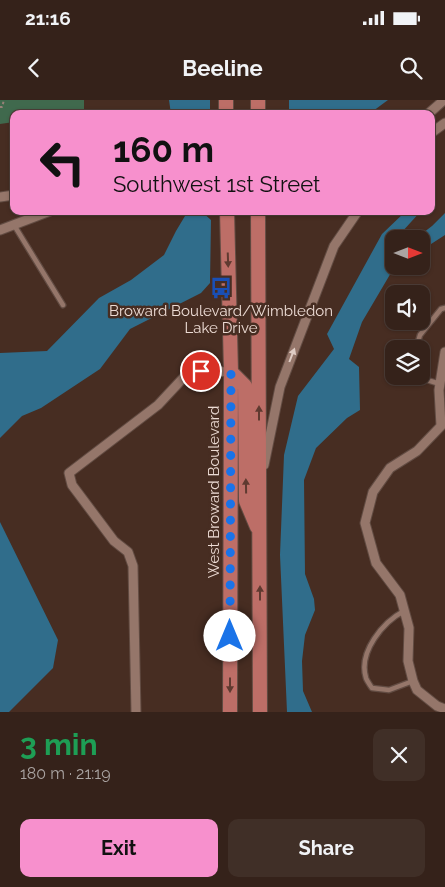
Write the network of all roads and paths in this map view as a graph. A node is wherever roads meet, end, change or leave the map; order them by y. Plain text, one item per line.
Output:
1 (4, 100) edge
2 (444, 100) edge
3 (0, 107) edge
4 (433, 110) edge
5 (445, 122) edge
6 (435, 130) edge
7 (40, 215) edge
8 (227, 215) edge
9 (258, 215) edge
10 (355, 215) edge
11 (14, 225) junction
12 (0, 230) edge
13 (63, 305) dead end
14 (445, 308) edge
15 (419, 340) edge
16 (445, 352) edge
17 (231, 372) junction
18 (430, 380) edge
19 (440, 384) junction
20 (443, 427) edge
21 (259, 487) junction
22 (260, 532) junction
23 (404, 611) junction
24 (413, 681) junction
25 (445, 709) edge
26 (136, 712) edge
27 (230, 712) edge
28 (260, 712) edge

1 - 3 path
2 - 4 street
5 - 6 street
7 - 11 street
8 -> 17 main road, West Broward Boulevard
21 -> 9 main road
21 -> 10 street
11 - 12 street
11 - 13 lane
14 - 15 lane
16 - 19 street
22 -> 17 main road
17 - 26 street
17 -> 27 main road, West Broward Boulevard
18 - 19 lane
19 - 20 street
20 - 23 street
21 - 22 main road
28 -> 22 main road
23 - 24 street
23 - 24 lane
24 - 25 street

